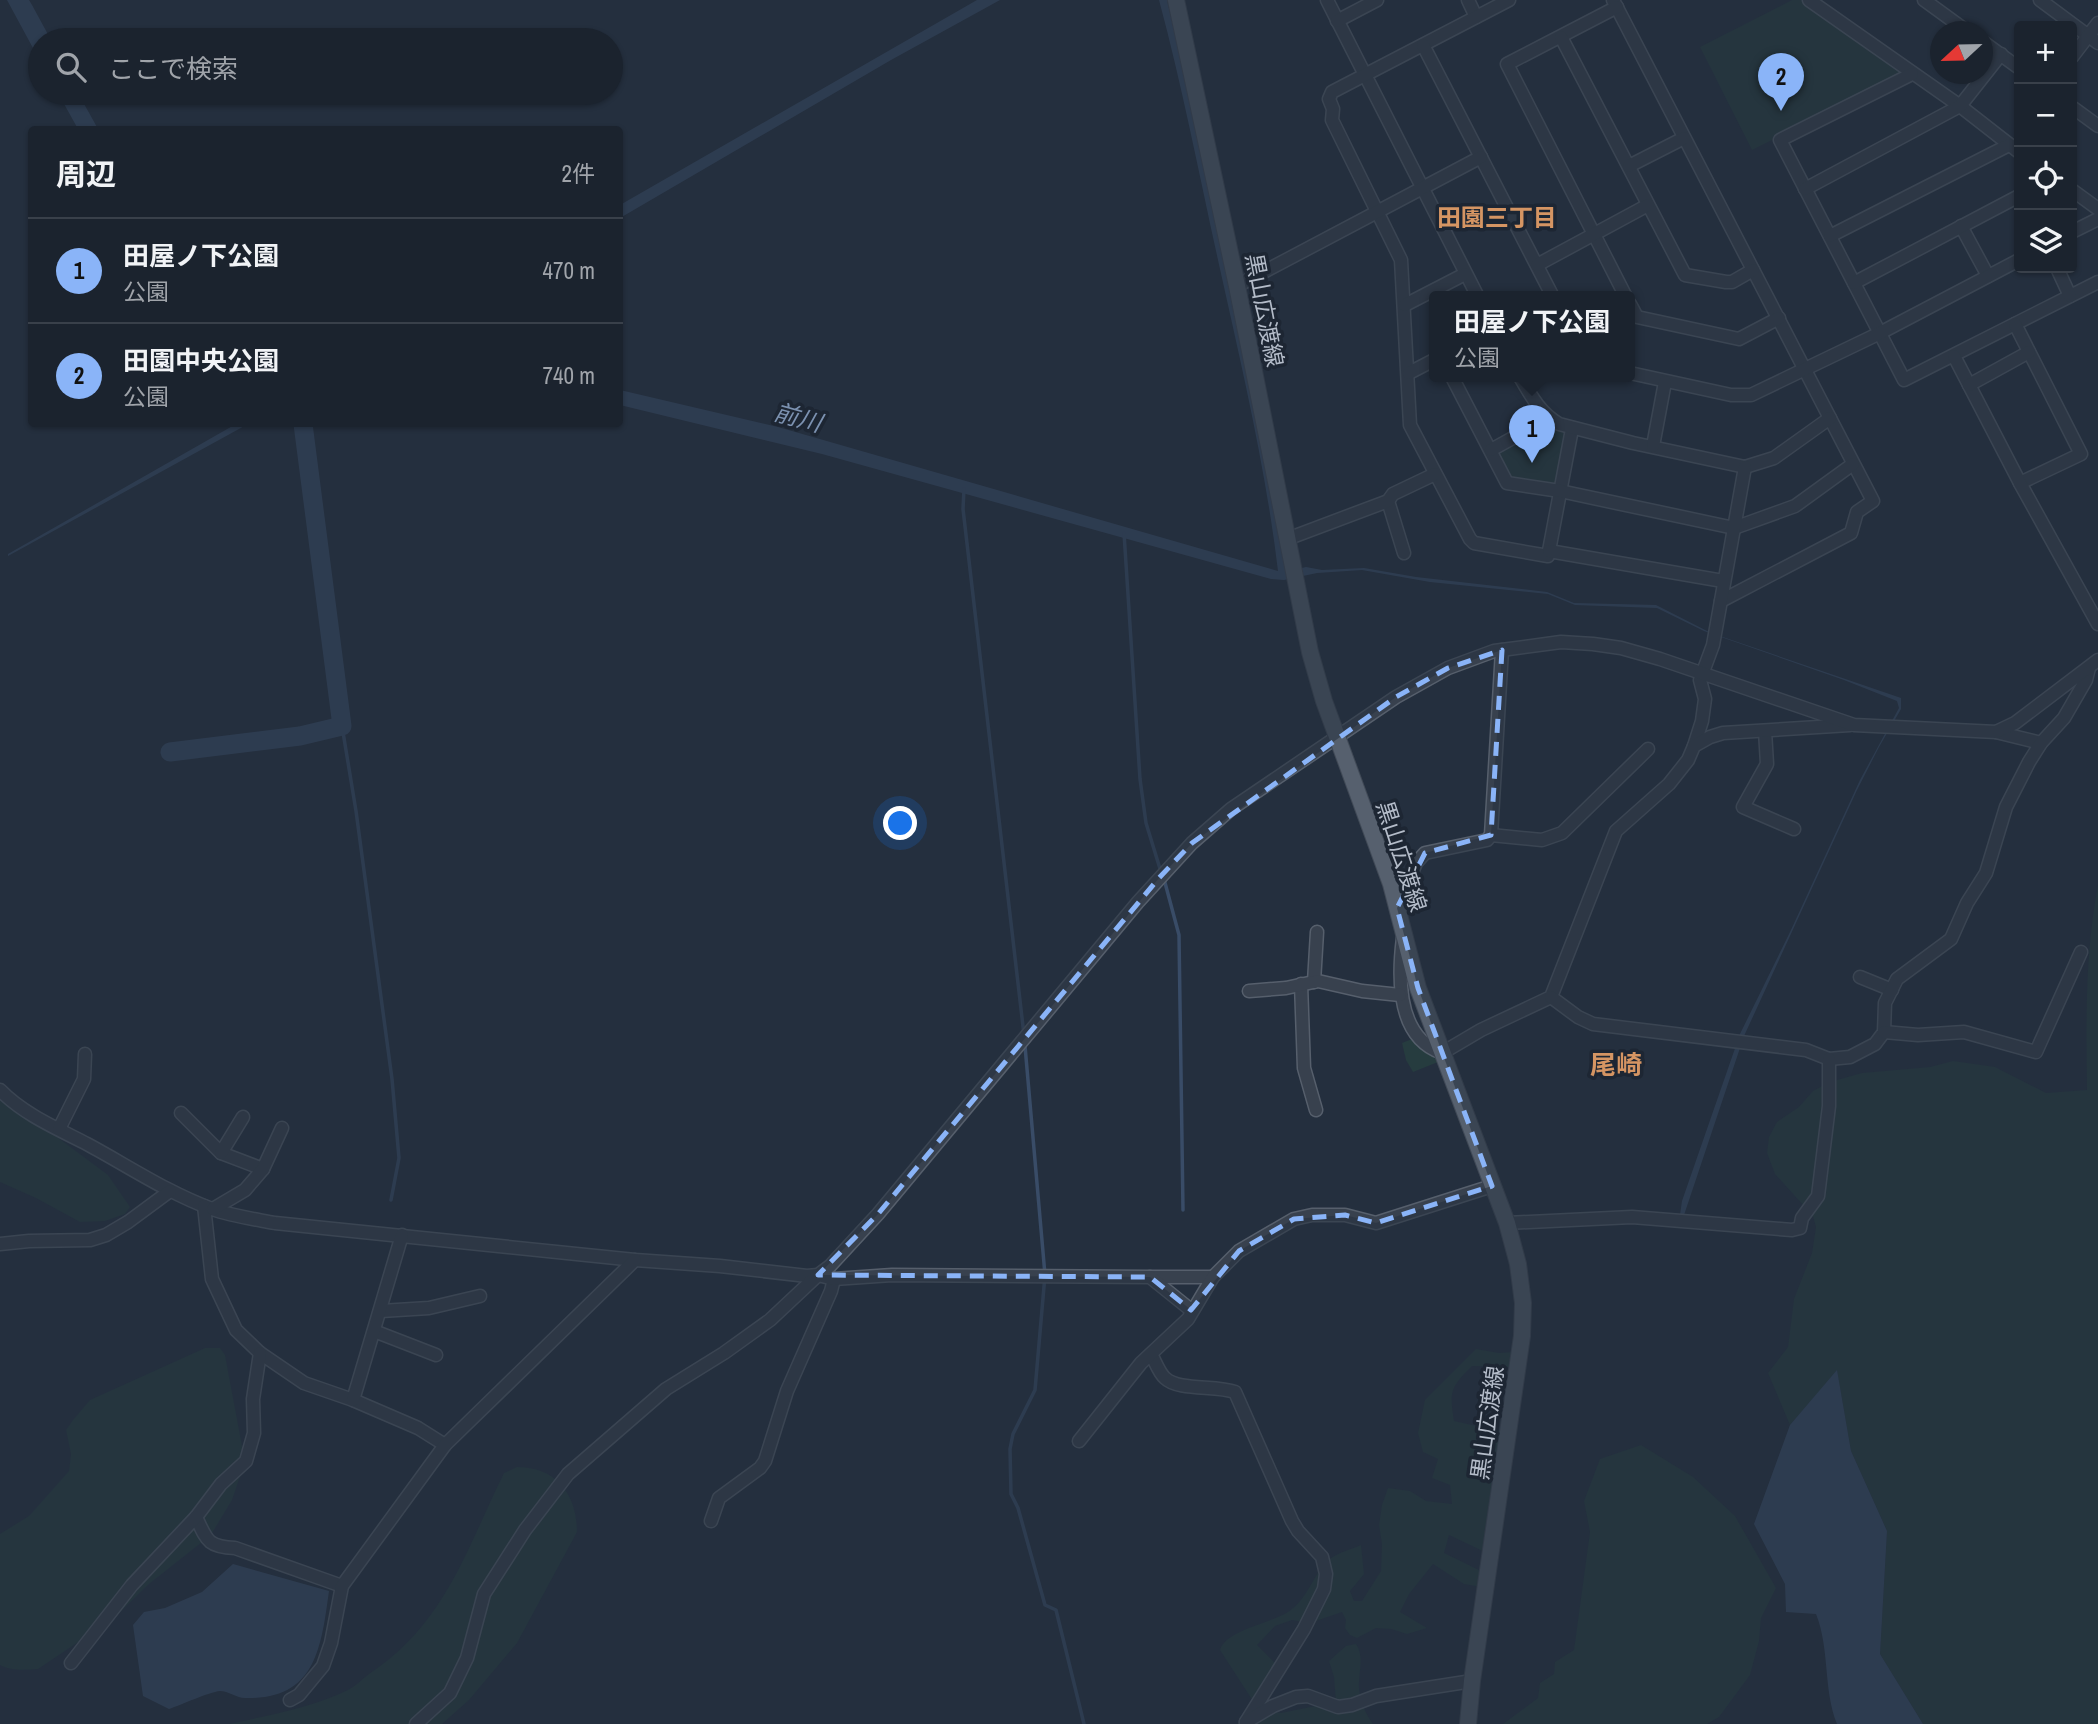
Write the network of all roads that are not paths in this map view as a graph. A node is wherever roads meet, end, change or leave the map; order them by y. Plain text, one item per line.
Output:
1 (1176, 0) edge
2 (1327, 0) edge
3 (1377, 0) edge
4 (1468, 0) edge
5 (1509, 0) edge
6 (1809, 0) edge
7 (1924, 0) edge
8 (2040, 0) edge
9 (1615, 4) edge
10 (1476, 17) junction
11 (1337, 21) junction
12 (1953, 21) edge
13 (2098, 23) edge
14 (1561, 37) junction
15 (2093, 39) edge
16 (1423, 45) junction
17 (1993, 48) edge
18 (2077, 53) edge
19 (2001, 54) junction
20 (2014, 64) edge
21 (1912, 74) junction
22 (1364, 75) junction
23 (1960, 106) junction
24 (2077, 111) edge
25 (2098, 126) edge
26 (1684, 138) junction
27 (2014, 148) edge
28 (1481, 157) junction
29 (1629, 166) junction
30 (1422, 188) junction
31 (1805, 189) junction
32 (2077, 194) edge
33 (2014, 199) edge
34 (1648, 205) junction
35 (2098, 209) edge
36 (1377, 211) junction
37 (2098, 219) edge
38 (1961, 226) junction
39 (2077, 230) edge
40 (1594, 234) junction
41 (1830, 236) junction
42 (2014, 263) edge
43 (1537, 265) junction
44 (1753, 271) junction
45 (2059, 273) edge
46 (1465, 274) junction
47 (1988, 276) junction
48 (2098, 282) edge
49 (1854, 283) junction
50 (1237, 286) junction
51 (1432, 291) edge
52 (1475, 291) edge
53 (1550, 291) edge
54 (1623, 291) edge
55 (1429, 293) edge
56 (2070, 296) junction
57 (1405, 305) junction
58 (1635, 313) edge
59 (1779, 318) junction
60 (2015, 324) junction
61 (1880, 333) junction
62 (2029, 352) junction
63 (1954, 356) junction
64 (1429, 363) edge
65 (1806, 370) junction
66 (1409, 373) junction
67 (1635, 374) edge
68 (1455, 382) edge
69 (1523, 382) edge
70 (1665, 382) junction
71 (1969, 385) junction
72 (1549, 418) junction
73 (1830, 418) junction
74 (1572, 429) junction
75 (1653, 446) junction
76 (1491, 450) junction
77 (1853, 464) junction
78 (1745, 467) junction
79 (1435, 474) junction
80 (2020, 483) junction
81 (1560, 491) junction
82 (1388, 501) junction
83 (1734, 528) junction
84 (1287, 539) junction
85 (1549, 551) junction
86 (1404, 553) dead end
87 (1723, 581) junction
88 (1721, 601) junction
89 (2098, 624) edge
90 (1502, 650) junction
91 (2093, 664) edge
92 (1702, 674) junction
93 (1854, 724) junction
94 (1765, 731) junction
95 (1996, 732) junction
96 (1337, 737) junction
97 (2041, 743) junction
98 (1694, 746) junction
99 (1648, 749) dead end
100 (1794, 829) dead end
101 (1491, 835) junction
102 (1397, 908) junction
103 (1317, 932) dead end
104 (1404, 934) junction
105 (2081, 952) dead end
106 (1860, 977) dead end
107 (1308, 983) junction
108 (1892, 990) junction
109 (1249, 991) dead end
110 (1400, 995) junction
111 (1551, 997) junction
112 (1884, 1032) junction
113 (1442, 1053) junction
114 (85, 1054) dead end
115 (1829, 1059) junction
116 (0, 1090) edge
117 (1316, 1111) dead end
118 (181, 1113) dead end
119 (243, 1118) dead end
120 (282, 1128) dead end
121 (59, 1129) junction
122 (221, 1153) junction
123 (263, 1169) junction
124 (1492, 1186) junction
125 (170, 1191) junction
126 (208, 1208) junction
127 (1507, 1223) junction
128 (402, 1235) junction
129 (0, 1244) edge
130 (635, 1260) junction
131 (818, 1275) junction
132 (1150, 1277) junction
133 (1213, 1277) junction
134 (834, 1279) junction
135 (480, 1296) dead end
136 (1191, 1310) junction
137 (381, 1311) junction
138 (374, 1331) junction
139 (260, 1353) junction
140 (1151, 1354) junction
141 (436, 1355) dead end
142 (353, 1400) junction
143 (1079, 1441) dead end
144 (445, 1445) junction
145 (196, 1517) junction
146 (711, 1521) dead end
147 (342, 1586) junction
148 (71, 1663) dead end
149 (1472, 1681) junction
150 (290, 1700) dead end
151 (1245, 1723) edge
152 (416, 1724) edge
153 (1468, 1724) edge

1 - 50 main road, 黒山広渡線
2 - 11 street
3 - 11 street
4 - 10 street
5 - 10 street
6 - 21 street
7 - 12 street
8 - 15 street
9 - 14 street
9 - 26 street
10 - 16 street
11 - 22 street
13 - 15 street
14 - 29 street
14 - 40 street
15 - 18 street
16 - 22 street
16 - 28 street
17 - 19 street
19 - 20 street
19 - 23 street
21 - 23 street
21 - 31 street
22 - 30 street
22 - 36 street
23 - 27 street
23 - 31 street
24 - 25 street
26 - 29 street
26 - 44 street
27 - 41 street
28 - 30 street
28 - 43 street
29 - 34 street
30 - 36 street
30 - 46 street
31 - 41 street
32 - 35 street
33 - 38 street
34 - 40 street
34 - 44 street
36 - 50 street
36 - 57 street
37 - 39 street
38 - 47 street
38 - 49 street
40 - 43 street
40 - 54 street
41 - 49 street
42 - 47 street
43 - 53 street
44 - 59 street
45 - 56 street
46 - 51 street
46 - 52 street
47 - 61 street
48 - 56 street
49 - 61 street
50 - 84 main road, 黒山広渡線
55 - 57 street
56 - 60 street
57 - 66 street
58 - 59 street
59 - 65 street
60 - 62 street
60 - 63 street
61 - 63 street
61 - 65 street
62 - 71 street
62 - 80 street
63 - 71 street
64 - 66 street
65 - 70 street
65 - 73 street
66 - 79 street
67 - 70 street
68 - 76 street
69 - 72 street
70 - 75 street
71 - 80 street
72 - 74 street
72 - 76 street
73 - 77 street
73 - 78 street
74 - 75 street
74 - 81 street
75 - 78 street
76 - 81 street
77 - 83 street
77 - 88 street
78 - 83 street
79 - 82 street
79 - 85 street
80 - 89 street
81 - 83 street
81 - 85 street
82 - 84 street
82 - 86 street
83 - 87 street
84 - 96 main road, 黒山広渡線
85 - 87 street
87 - 88 street
88 - 92 street
90 - 92 street
90 - 96 street
90 - 101 street
91 - 95 street
91 - 97 street
92 - 93 street
92 - 98 street
93 - 94 street
93 - 95 street
94 - 98 street
94 - 100 street
95 - 97 street
96 - 102 main road, 黒山広渡線
96 - 131 street
97 - 108 street
98 - 111 street
99 - 101 street
101 - 102 street
102 - 104 main road, 黒山広渡線
103 - 107 street
104 - 110 street
104 - 113 main road, 黒山広渡線
105 - 112 street
106 - 108 street
107 - 109 street
107 - 110 street
107 - 117 street
108 - 112 street
110 - 113 street
111 - 113 street
111 - 115 street
112 - 115 street
113 - 124 main road, 黒山広渡線
114 - 121 street
115 - 127 street
116 - 121 street
118 - 122 street
119 - 122 street
120 - 123 street
121 - 125 street
122 - 123 street
123 - 126 street
124 - 127 main road, 黒山広渡線
124 - 133 street
125 - 126 street
125 - 129 street
126 - 128 street
126 - 139 street
127 - 149 main road, 黒山広渡線
128 - 130 street
128 - 137 street
130 - 131 street
130 - 144 street
131 - 134 street
131 - 152 street
132 - 133 street
132 - 134 street
132 - 136 street
133 - 136 street
134 - 146 street
135 - 137 street
136 - 140 street
137 - 138 street
138 - 141 street
138 - 142 street
139 - 142 street
139 - 145 street
140 - 143 street
140 - 151 street
142 - 144 street
144 - 147 street
145 - 147 street
145 - 148 street
147 - 150 street
149 - 151 street
149 - 153 main road, 黒山広渡線

